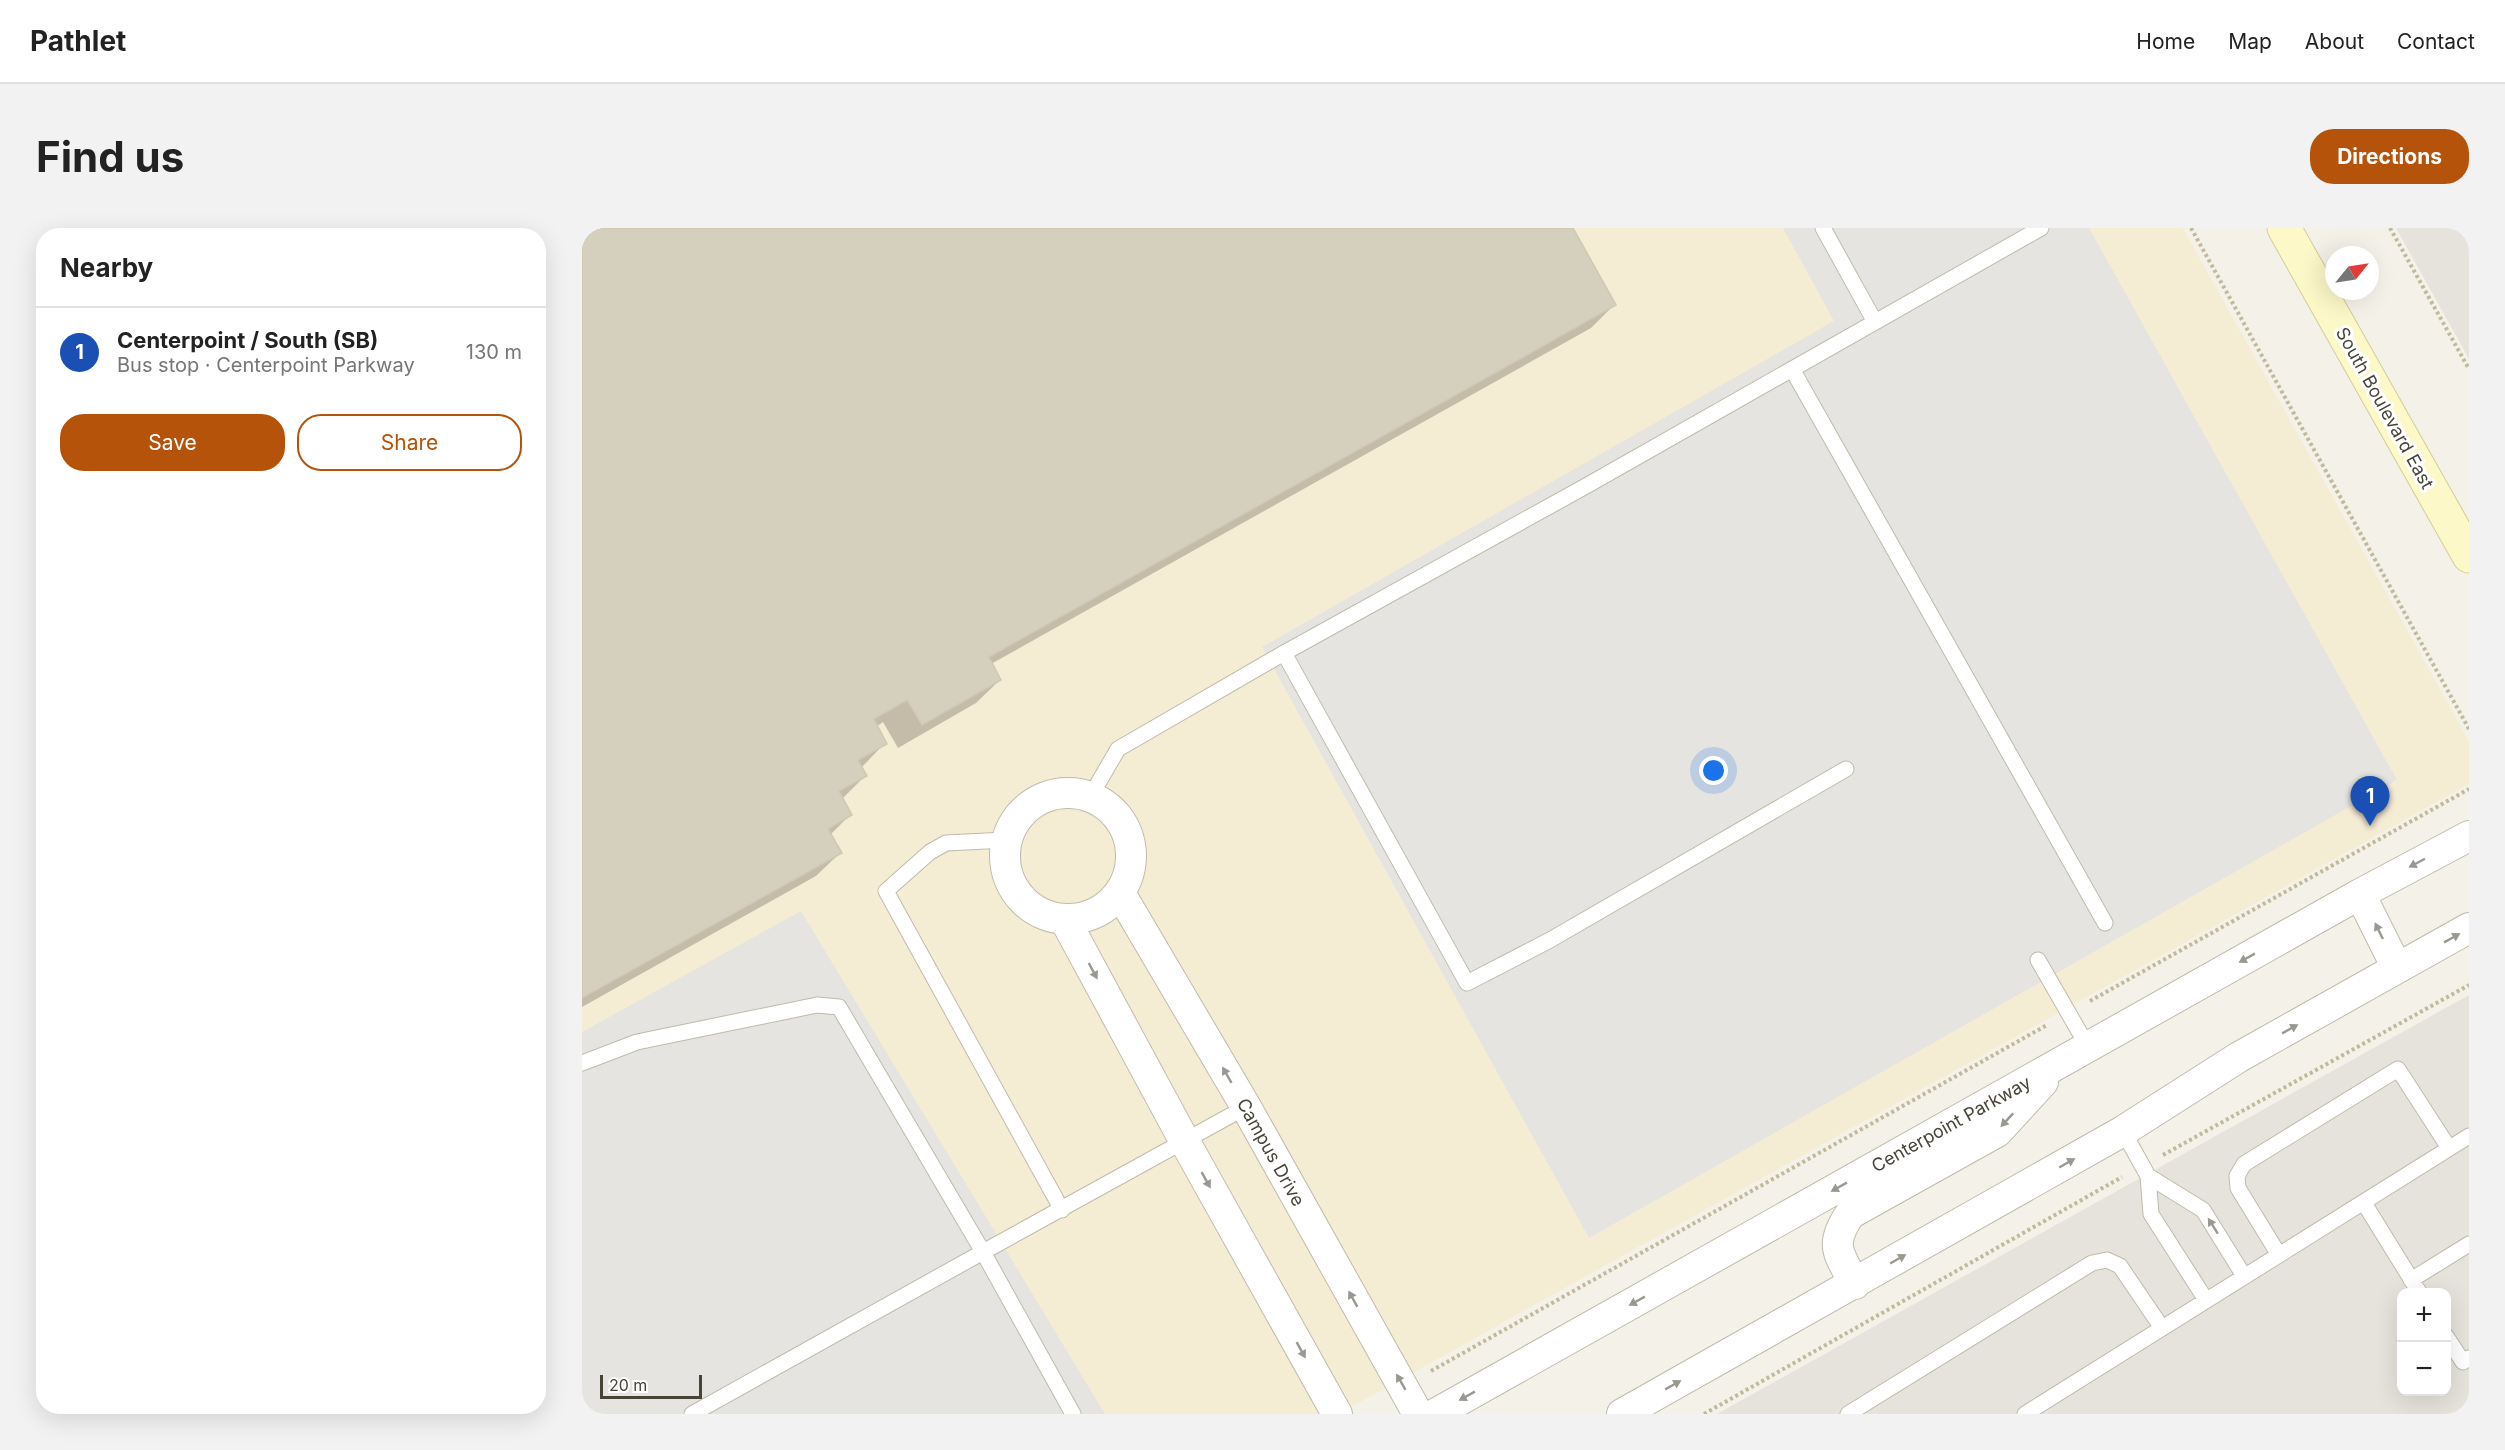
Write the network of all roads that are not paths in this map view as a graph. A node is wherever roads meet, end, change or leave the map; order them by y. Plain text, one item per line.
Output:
1 (1823, 228) edge
2 (2041, 228) edge
3 (2284, 228) edge
4 (1875, 322) junction
5 (1792, 369) junction
6 (2469, 556) edge
7 (1284, 653) junction
8 (1846, 769) dead end
9 (1090, 797) junction
10 (2469, 836) edge
11 (1006, 840) junction
12 (1120, 893) junction
13 (2360, 894) junction
14 (1065, 920) junction
15 (2105, 923) dead end
16 (2469, 928) edge
17 (2038, 960) dead end
18 (2397, 968) junction
19 (2088, 1047) junction
20 (2061, 1062) junction
21 (582, 1063) edge
22 (1246, 1107) junction
23 (2123, 1131) junction
24 (2469, 1136) edge
25 (1185, 1142) junction
26 (2449, 1148) junction
27 (2148, 1176) junction
28 (2364, 1203) junction
29 (1062, 1210) junction
30 (2469, 1244) edge
31 (983, 1252) junction
32 (2279, 1255) junction
33 (2244, 1276) junction
34 (1855, 1284) junction
35 (2415, 1286) edge
36 (2206, 1300) junction
37 (2162, 1328) junction
38 (2450, 1342) edge
39 (2469, 1358) edge
40 (692, 1414) edge
41 (1073, 1414) edge
42 (1337, 1414) edge
43 (1418, 1414) edge
44 (1435, 1414) edge
45 (1622, 1414) edge
46 (1848, 1414) edge
47 (2025, 1414) edge

1 - 4 lane
2 - 4 lane
3 - 6 street, South Boulevard East
4 - 5 lane
5 - 7 lane
5 - 15 lane
7 - 8 lane
7 - 9 lane
9 - 11 street
9 - 12 street
10 -> 13 street, Centerpoint Parkway
11 - 14 street
11 - 29 lane
12 - 14 street
22 -> 12 street, Campus Drive
18 -> 13 street
13 -> 19 street, Centerpoint Parkway
14 -> 25 street
18 -> 16 street
17 - 19 lane
23 -> 18 street
19 - 20 street, Centerpoint Parkway
20 -> 34 street
20 -> 44 street, Centerpoint Parkway
21 - 31 lane
22 - 25 lane
43 -> 22 street, Campus Drive
23 - 27 lane
34 -> 23 street
24 - 26 lane
25 - 29 lane
25 -> 42 street
26 - 28 lane
26 - 32 lane
33 -> 27 lane
27 - 36 lane
28 - 32 lane
28 - 35 lane
29 - 31 lane
30 - 35 lane
31 - 40 lane
31 - 41 lane
32 - 33 lane
33 - 36 lane
45 -> 34 street
36 - 37 lane
37 - 46 lane
37 - 47 lane
38 - 39 lane

